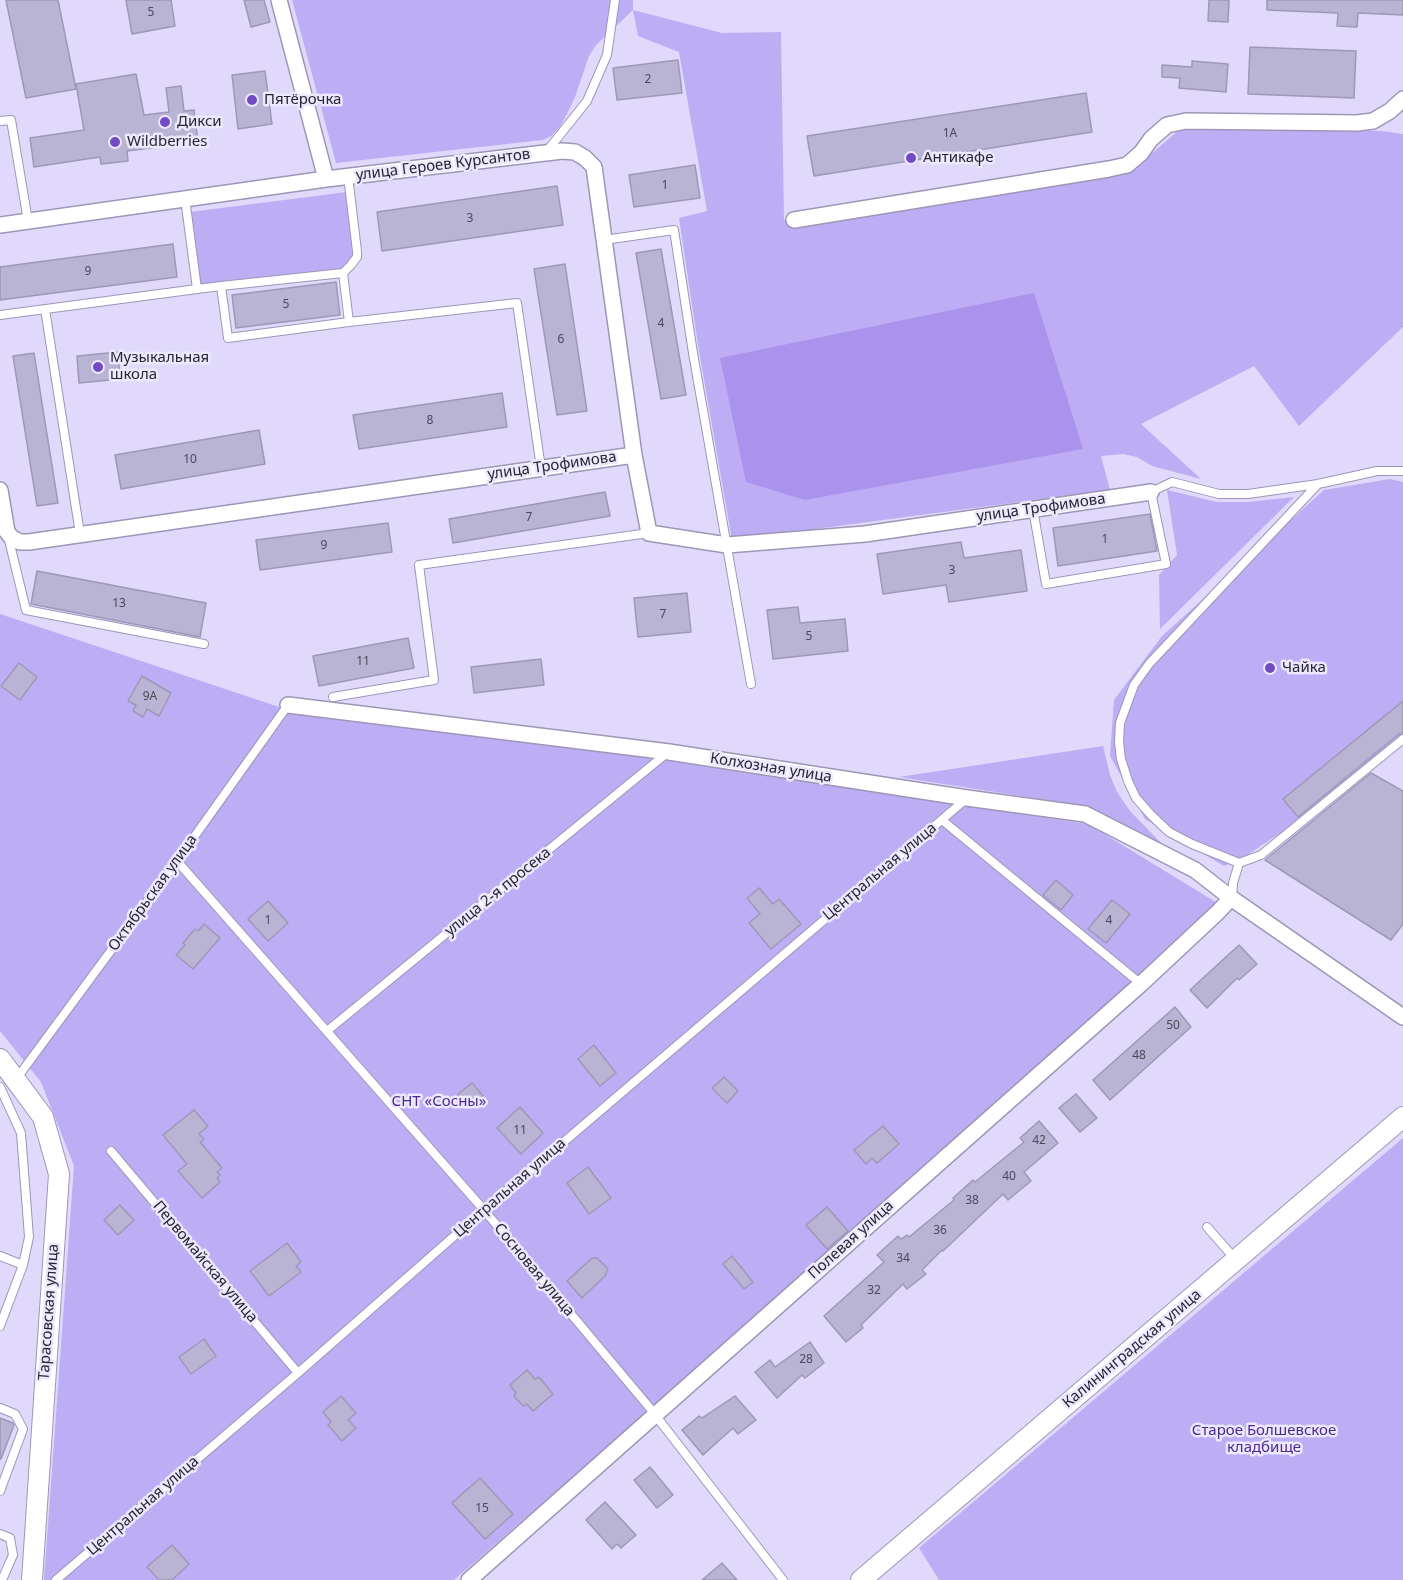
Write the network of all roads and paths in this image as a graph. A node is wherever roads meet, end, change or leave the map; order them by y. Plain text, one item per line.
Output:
1 (279, 0) edge
2 (615, 0) edge
3 (1403, 99) edge
4 (0, 121) edge
5 (546, 153) junction
6 (348, 176) junction
7 (326, 179) junction
8 (185, 198) junction
9 (794, 220) dead end
10 (28, 221) junction
11 (0, 225) edge
12 (604, 240) junction
13 (343, 273) junction
14 (221, 286) junction
15 (197, 289) junction
16 (45, 309) junction
17 (0, 315) edge
18 (349, 322) junction
19 (634, 455) junction
20 (541, 468) junction
21 (1403, 471) edge
22 (1318, 484) junction
23 (0, 490) edge
24 (1151, 492) junction
25 (1033, 509) junction
26 (7, 532) junction
27 (80, 534) junction
28 (649, 534) junction
29 (727, 545) junction
30 (204, 644) dead end
31 (751, 684) dead end
32 (333, 697) dead end
33 (288, 705) joint
34 (1403, 739) edge
35 (669, 752) junction
36 (967, 798) junction
37 (942, 820) junction
38 (177, 861) junction
39 (1239, 863) junction
40 (1232, 898) junction
41 (1141, 984) junction
42 (1403, 1017) edge
43 (327, 1031) junction
44 (0, 1059) edge
45 (8, 1083) edge
46 (1403, 1118) edge
47 (111, 1151) dead end
48 (484, 1210) junction
49 (1207, 1227) dead end
50 (0, 1256) edge
51 (1236, 1260) junction
52 (23, 1265) junction
53 (0, 1326) edge
54 (298, 1373) junction
55 (0, 1408) edge
56 (655, 1414) junction
57 (0, 1491) edge
58 (0, 1534) edge
59 (2, 1580) edge
60 (32, 1580) edge
61 (56, 1580) edge
62 (469, 1580) edge
63 (783, 1580) edge
64 (861, 1580) edge

1 - 7 street
2 - 5 lane
3 - 9 street
4 - 10 lane
5 - 6 street, улица Героев Курсантов
5 - 12 street, улица Героев Курсантов
6 - 7 street, улица Героев Курсантов
6 - 13 lane
7 - 8 street, улица Героев Курсантов
8 - 10 street, улица Героев Курсантов
8 - 15 lane
10 - 11 street, улица Героев Курсантов
12 - 19 street, улица Героев Курсантов
12 - 29 lane
13 - 14 lane
13 - 18 lane
14 - 15 lane
14 - 18 lane
15 - 16 lane
16 - 17 lane
16 - 27 lane
18 - 20 lane
19 - 20 street, улица Трофимова
19 - 28 street, улица Трофимова
20 - 27 street, улица Трофимова
21 - 22 lane
22 - 24 lane
22 - 39 lane
23 - 26 street
24 - 25 street, улица Трофимова
24 - 25 lane
25 - 29 street, улица Трофимова
26 - 27 street, улица Трофимова
26 - 30 lane
28 - 29 street, улица Трофимова
28 - 32 lane
29 - 31 lane
33 - 35 street, Колхозная улица
33 - 38 lane, Октябрьская улица
34 - 39 lane
35 - 36 street, Колхозная улица
35 - 43 lane, улица 2-я просека
36 - 37 lane, Центральная улица
36 - 40 street, Колхозная улица
37 - 41 lane
37 - 48 lane, Центральная улица
38 - 43 lane, Сосновая улица
38 - 45 lane, Октябрьская улица
39 - 40 lane
40 - 41 street, Полевая улица
40 - 42 street, Колхозная улица
41 - 56 street, Полевая улица
43 - 48 lane, Сосновая улица
44 - 45 street, Тарасовская улица
45 - 52 lane
45 - 60 street, Тарасовская улица
46 - 51 street, Калининградская улица
47 - 54 lane, Первомайская улица
48 - 54 lane, Центральная улица
48 - 56 lane, Сосновая улица
49 - 51 lane
50 - 52 lane
51 - 64 street, Калининградская улица
52 - 53 lane
54 - 61 lane, Центральная улица
55 - 57 lane
56 - 62 street, Полевая улица
56 - 63 lane, Сосновая улица
58 - 59 lane

